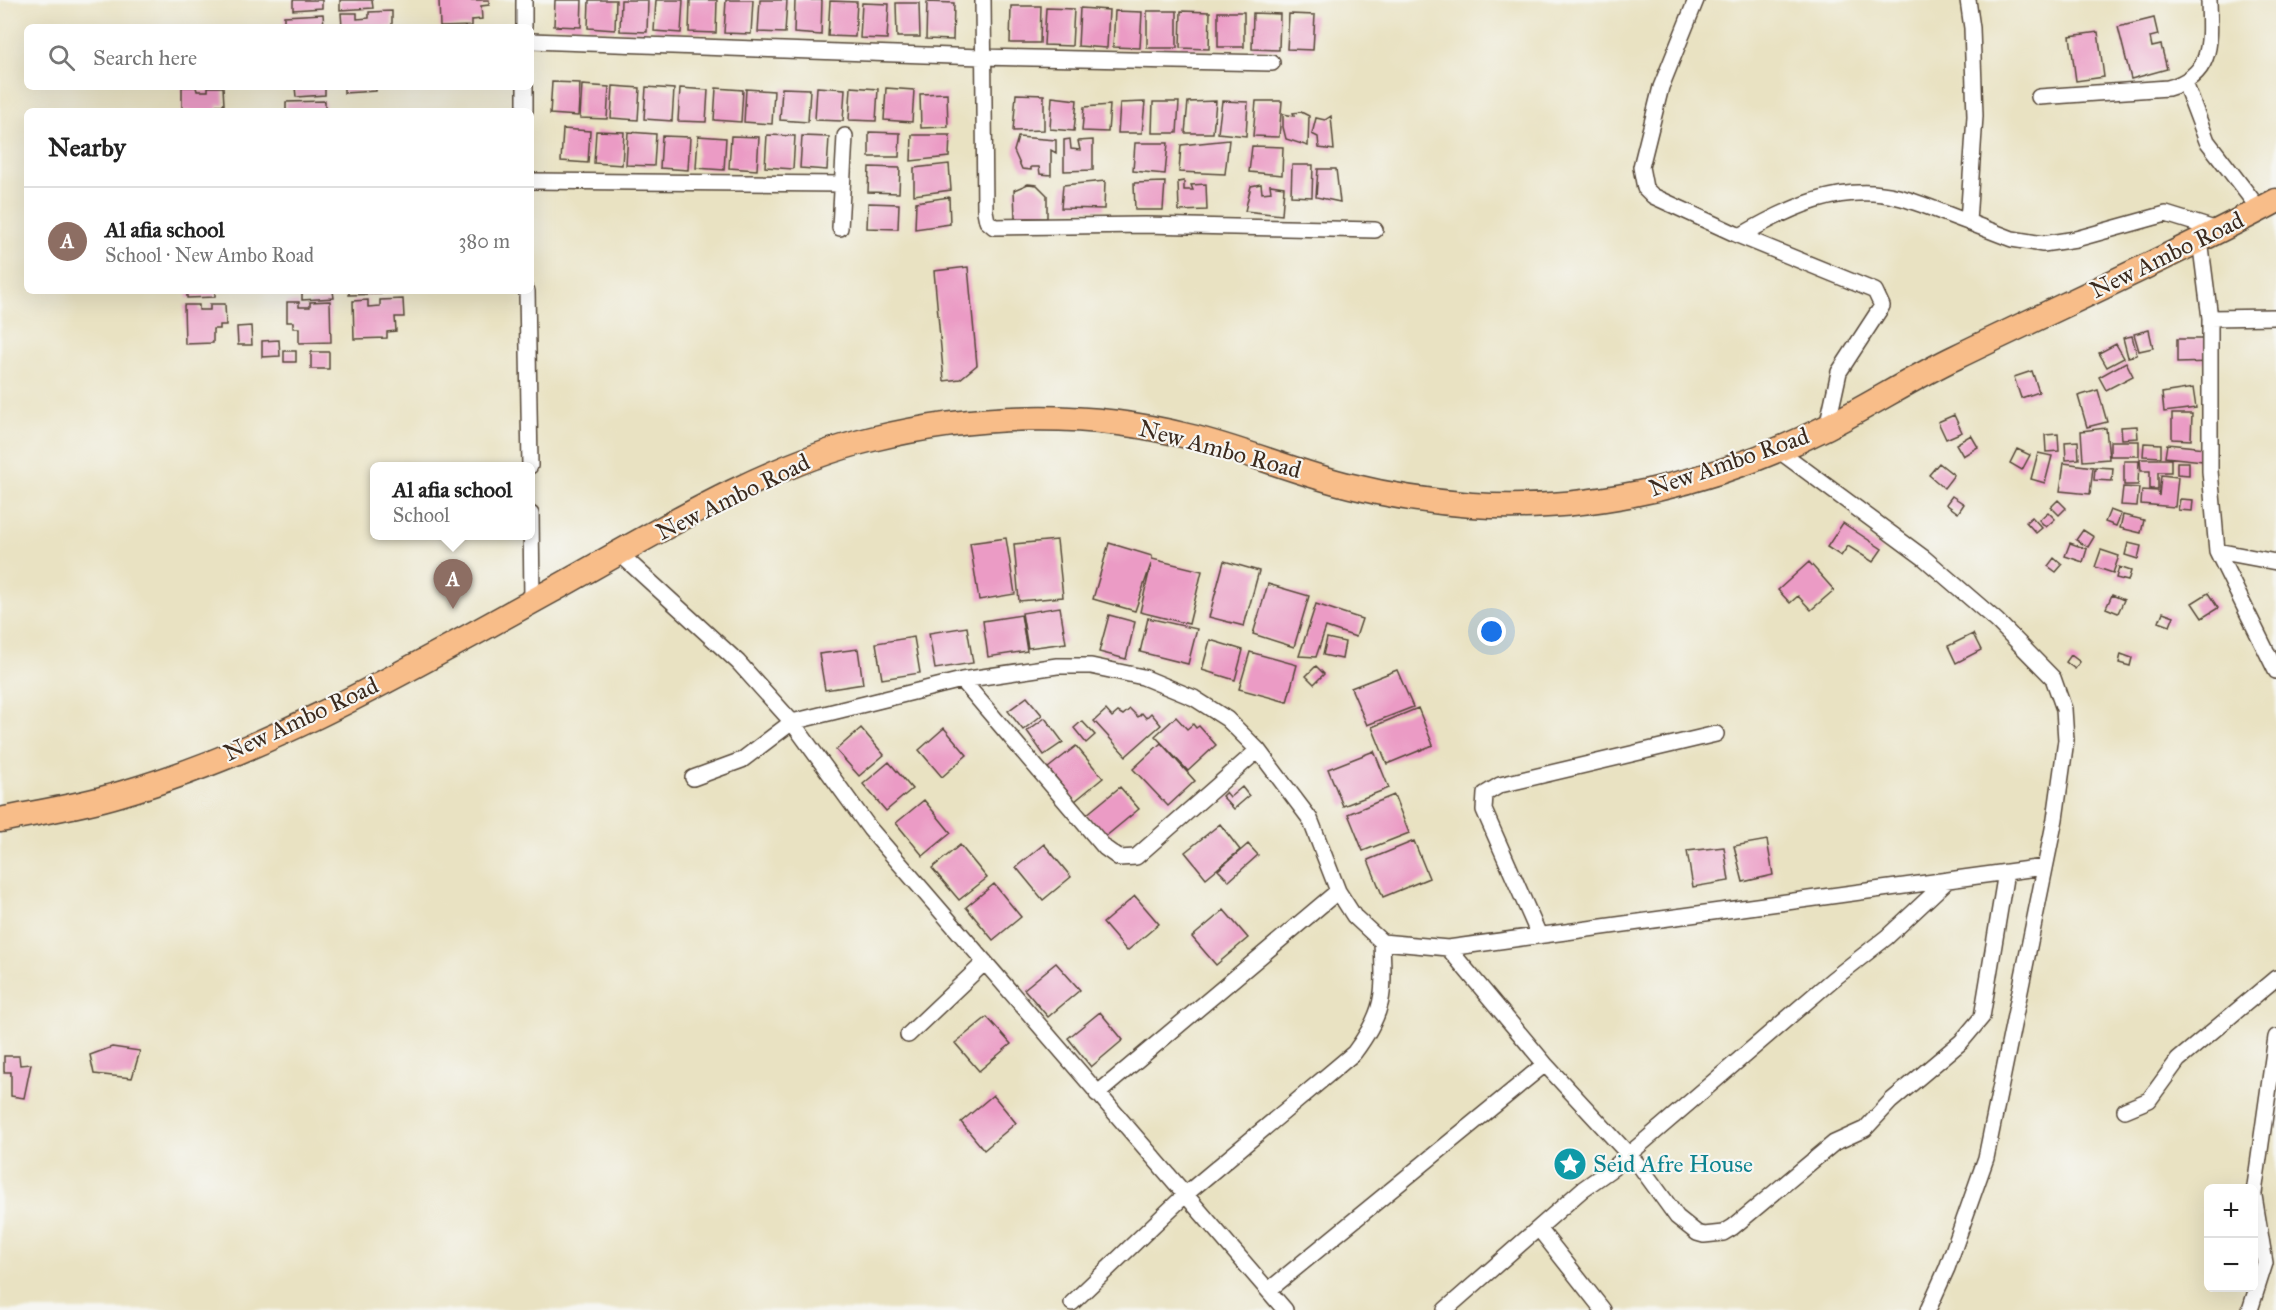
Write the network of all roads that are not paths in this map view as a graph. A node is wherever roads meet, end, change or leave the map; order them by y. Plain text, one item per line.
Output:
1 (524, 0) edge
2 (983, 0) edge
3 (1696, 0) edge
4 (1968, 0) edge
5 (2209, 0) edge
6 (524, 24) edge
7 (534, 41) edge
8 (981, 57) junction
9 (1272, 63) dead end
10 (2185, 83) junction
11 (525, 90) edge
12 (2039, 97) dead end
13 (525, 108) edge
14 (845, 136) dead end
15 (534, 181) edge
16 (842, 184) junction
17 (2268, 205) edge
18 (1968, 222) junction
19 (840, 228) dead end
20 (1375, 230) dead end
21 (1740, 236) junction
22 (2210, 236) junction
23 (527, 294) edge
24 (2276, 317) edge
25 (2210, 318) junction
26 (1827, 427) junction
27 (1778, 450) junction
28 (530, 462) edge
29 (531, 540) edge
30 (2217, 551) junction
31 (619, 553) junction
32 (2276, 562) edge
33 (532, 601) junction
34 (2276, 671) edge
35 (962, 680) junction
36 (792, 722) junction
37 (1716, 734) dead end
38 (1258, 750) junction
39 (693, 778) dead end
40 (0, 820) edge
41 (2044, 867) junction
42 (2006, 872) junction
43 (1947, 881) junction
44 (1338, 891) junction
45 (1539, 935) junction
46 (1382, 942) junction
47 (1448, 948) junction
48 (985, 962) junction
49 (2276, 978) edge
50 (908, 1035) dead end
51 (2276, 1037) edge
52 (1545, 1064) junction
53 (1097, 1094) junction
54 (2271, 1098) edge
55 (2125, 1110) dead end
56 (1628, 1154) junction
57 (2255, 1184) edge
58 (1186, 1194) junction
59 (2258, 1223) edge
60 (1540, 1230) junction
61 (1269, 1290) junction
62 (1072, 1302) dead end
63 (1447, 1309) edge
64 (1285, 1310) edge
65 (1603, 1310) edge
66 (1928, 1310) edge
67 (2250, 1310) edge

1 - 6 street
2 - 8 street
3 - 21 street
4 - 18 street
5 - 10 street
7 - 8 street
8 - 9 street
8 - 20 street
10 - 12 street
10 - 17 street
11 - 13 street
14 - 16 street
15 - 16 street
16 - 19 street
17 - 22 main road, New Ambo Road
18 - 21 street
18 - 22 street
21 - 26 street
22 - 25 street
22 - 26 main road, New Ambo Road
23 - 28 street
24 - 25 street
25 - 30 street
26 - 27 main road, New Ambo Road
27 - 31 main road, New Ambo Road
27 - 41 street
29 - 33 street
30 - 32 street
30 - 34 street
31 - 33 main road, New Ambo Road
31 - 36 street
33 - 40 main road, New Ambo Road
35 - 36 street
35 - 38 street
35 - 38 street
36 - 39 street
36 - 48 street
37 - 45 street
38 - 44 street
41 - 42 street
41 - 66 street
42 - 43 street
42 - 56 street
43 - 45 street
43 - 56 street
44 - 46 street
44 - 53 street
45 - 47 street
46 - 47 street
46 - 58 street
47 - 52 street
48 - 50 street
48 - 53 street
49 - 55 street
51 - 54 street
52 - 56 street
52 - 61 street
53 - 58 street
54 - 57 street
56 - 60 street
58 - 61 street
58 - 62 street
59 - 67 street
60 - 63 street
60 - 65 street
61 - 64 street

